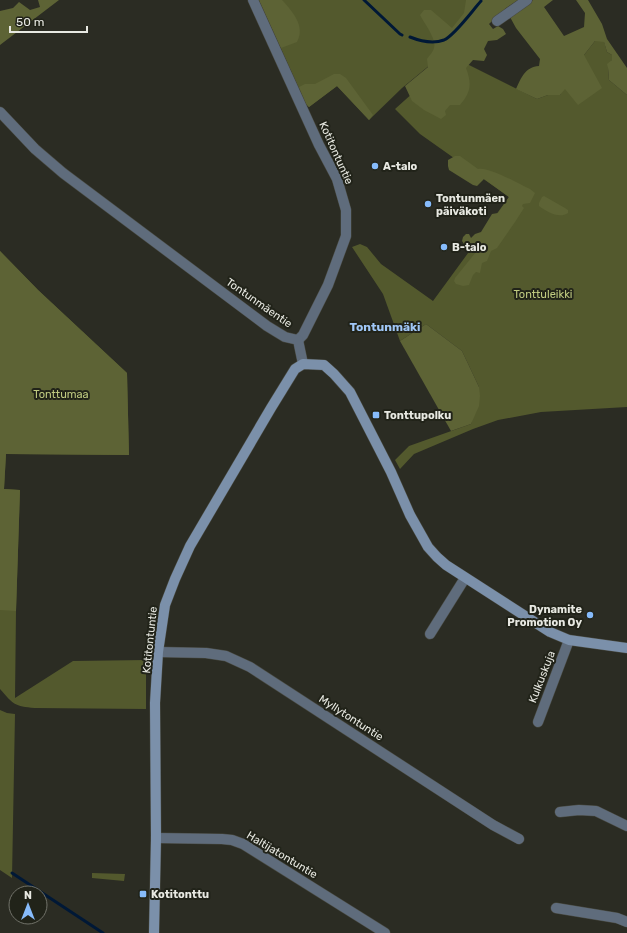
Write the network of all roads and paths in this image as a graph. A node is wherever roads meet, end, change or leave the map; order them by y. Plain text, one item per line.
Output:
1 (253, 0) edge
2 (526, 0) edge
3 (497, 21) dead end
4 (0, 112) edge
5 (298, 340) junction
6 (304, 364) junction
7 (465, 578) junction
8 (430, 634) dead end
9 (569, 640) junction
10 (627, 648) edge
11 (158, 652) junction
12 (538, 722) dead end
13 (560, 812) dead end
14 (627, 826) edge
15 (156, 838) junction
16 (519, 839) dead end
17 (556, 908) dead end
18 (627, 922) edge
19 (154, 933) edge
20 (385, 933) edge

1 - 5 street, Kotitontuntie
2 - 3 street
4 - 5 street, Tontunmäentie
5 - 6 street, Tontunmäentie
6 - 7 street
6 - 11 street, Kotitontuntie
7 - 8 street
7 - 9 street
9 - 10 street
9 - 12 street, Kulkuskuja
11 - 15 street, Kotitontuntie
11 - 16 street, Myllytontuntie
13 - 14 street
15 - 19 street, Kotitontuntie
15 - 20 street, Haltijatontuntie
17 - 18 street

